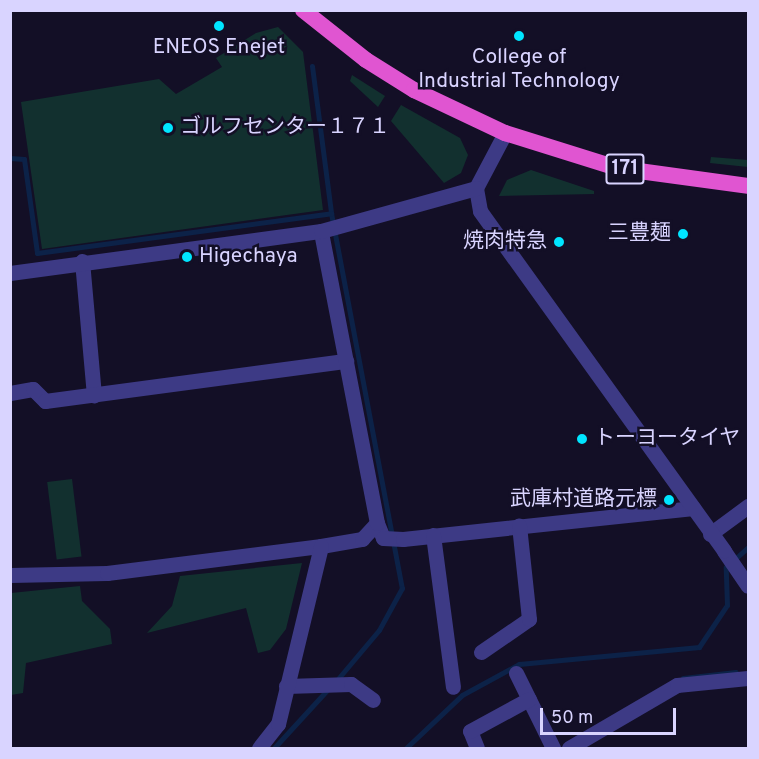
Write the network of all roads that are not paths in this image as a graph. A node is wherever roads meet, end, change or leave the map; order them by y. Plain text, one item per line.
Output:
1 (303, 10) edge
2 (505, 133) junction
3 (748, 186) edge
4 (476, 188) junction
5 (321, 231) junction
6 (82, 261) junction
7 (10, 273) edge
8 (346, 361) junction
9 (10, 393) edge
10 (94, 395) junction
11 (748, 506) edge
12 (693, 508) junction
13 (377, 523) junction
14 (519, 526) junction
15 (710, 534) junction
16 (433, 535) junction
17 (321, 546) junction
18 (10, 575) edge
19 (748, 586) edge
20 (481, 652) dead end
21 (516, 673) dead end
22 (748, 678) edge
23 (293, 685) junction
24 (453, 687) dead end
25 (529, 699) junction
26 (373, 700) dead end
27 (552, 746) edge
28 (259, 748) edge
29 (477, 748) edge
30 (569, 748) edge

1 - 2 highway, 171
2 - 3 highway, 171
2 - 4 street
4 - 5 street
4 - 12 street
5 - 6 street
5 - 8 street
6 - 7 street
6 - 10 street
8 - 10 street
8 - 13 street
9 - 10 street
11 - 15 street
12 - 14 street
12 - 15 street
13 - 16 street
13 - 17 street
14 - 16 street
14 - 20 street
15 - 19 street
16 - 24 street
17 - 18 street
17 - 23 street
21 - 25 street
22 - 30 street
23 - 26 street
23 - 28 street
25 - 27 street
25 - 29 street

